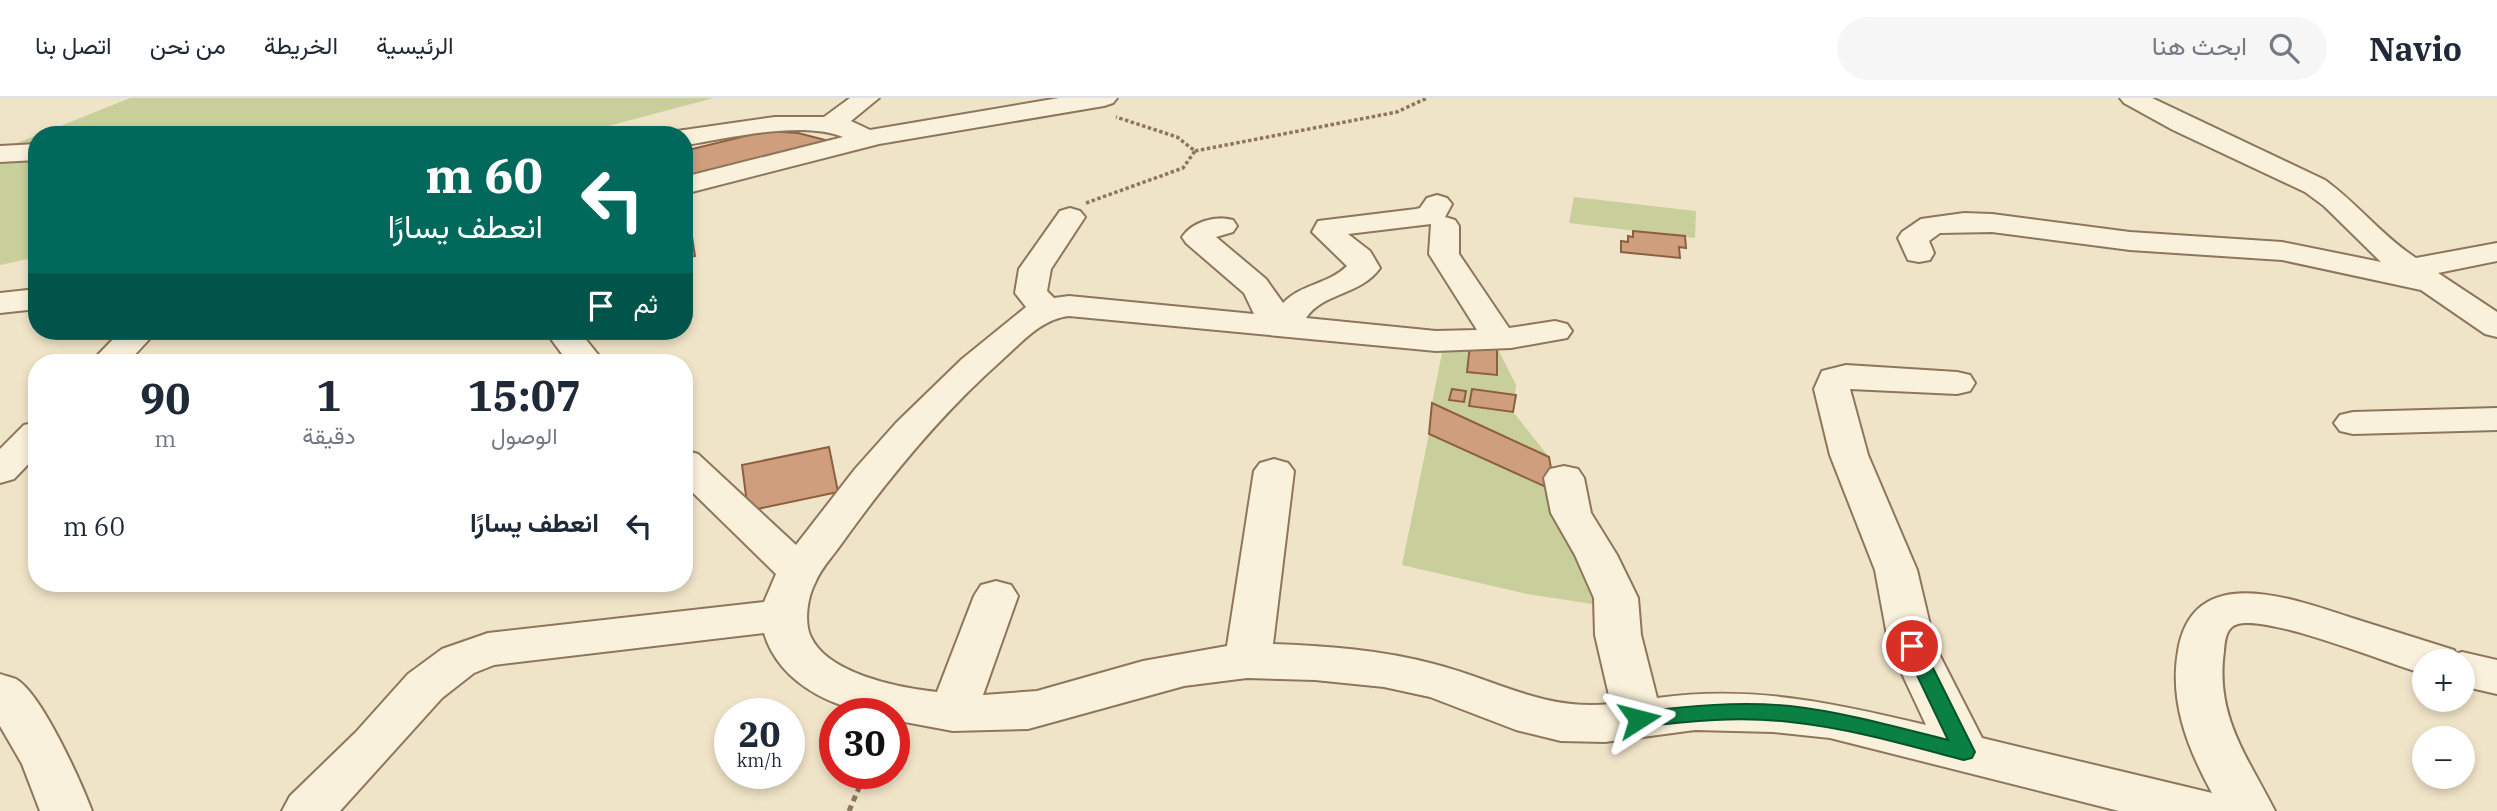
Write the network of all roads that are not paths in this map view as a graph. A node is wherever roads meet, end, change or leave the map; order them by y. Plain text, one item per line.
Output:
1 (866, 98) edge
2 (1104, 98) edge
3 (2133, 98) edge
4 (828, 126) junction
5 (693, 136) edge
6 (868, 138) junction
7 (28, 152) edge
8 (0, 153) edge
9 (2332, 176) dead end
10 (2302, 179) junction
11 (693, 184) edge
12 (1070, 217) road end
13 (1222, 226) dead end
14 (2497, 252) edge
15 (1919, 253) dead end
16 (2419, 275) junction
17 (28, 300) edge
18 (0, 303) edge
19 (1047, 310) junction
20 (1280, 324) junction
21 (2497, 327) edge
22 (1555, 331) dead end
23 (1499, 338) junction
24 (131, 340) edge
25 (569, 340) edge
26 (116, 354) edge
27 (580, 354) edge
28 (1956, 383) dead end
29 (2497, 419) edge
30 (2353, 423) dead end
31 (28, 442) edge
32 (0, 471) edge
33 (1274, 471) dead end
34 (693, 472) edge
35 (1564, 478) dead end
36 (791, 594) junction
37 (996, 596) dead end
38 (2412, 654) edge
39 (1248, 662) junction
40 (2475, 672) edge
41 (2497, 677) edge
42 (0, 692) edge
43 (953, 713) junction
44 (1639, 719) junction
45 (1964, 752) junction
46 (66, 811) edge
47 (309, 811) edge
48 (2202, 811) edge
49 (2249, 811) edge

1 - 4 street
2 - 6 street
3 - 10 street
4 - 5 street
4 - 6 street
6 - 11 street
7 - 8 street
9 - 10 street
10 - 16 street
12 - 19 street
13 - 20 street
14 - 16 street
15 - 16 street
16 - 21 street
17 - 18 street
19 - 20 street
19 - 36 street
20 - 23 street
20 - 23 street
22 - 23 street
24 - 26 street
25 - 27 street
28 - 45 street
29 - 30 street
31 - 32 street
33 - 39 street
34 - 36 street
35 - 44 street
36 - 43 street
36 - 47 street
37 - 43 street
38 - 49 street
39 - 43 street
39 - 44 street
40 - 41 street
42 - 46 street
44 - 45 street
45 - 48 street

